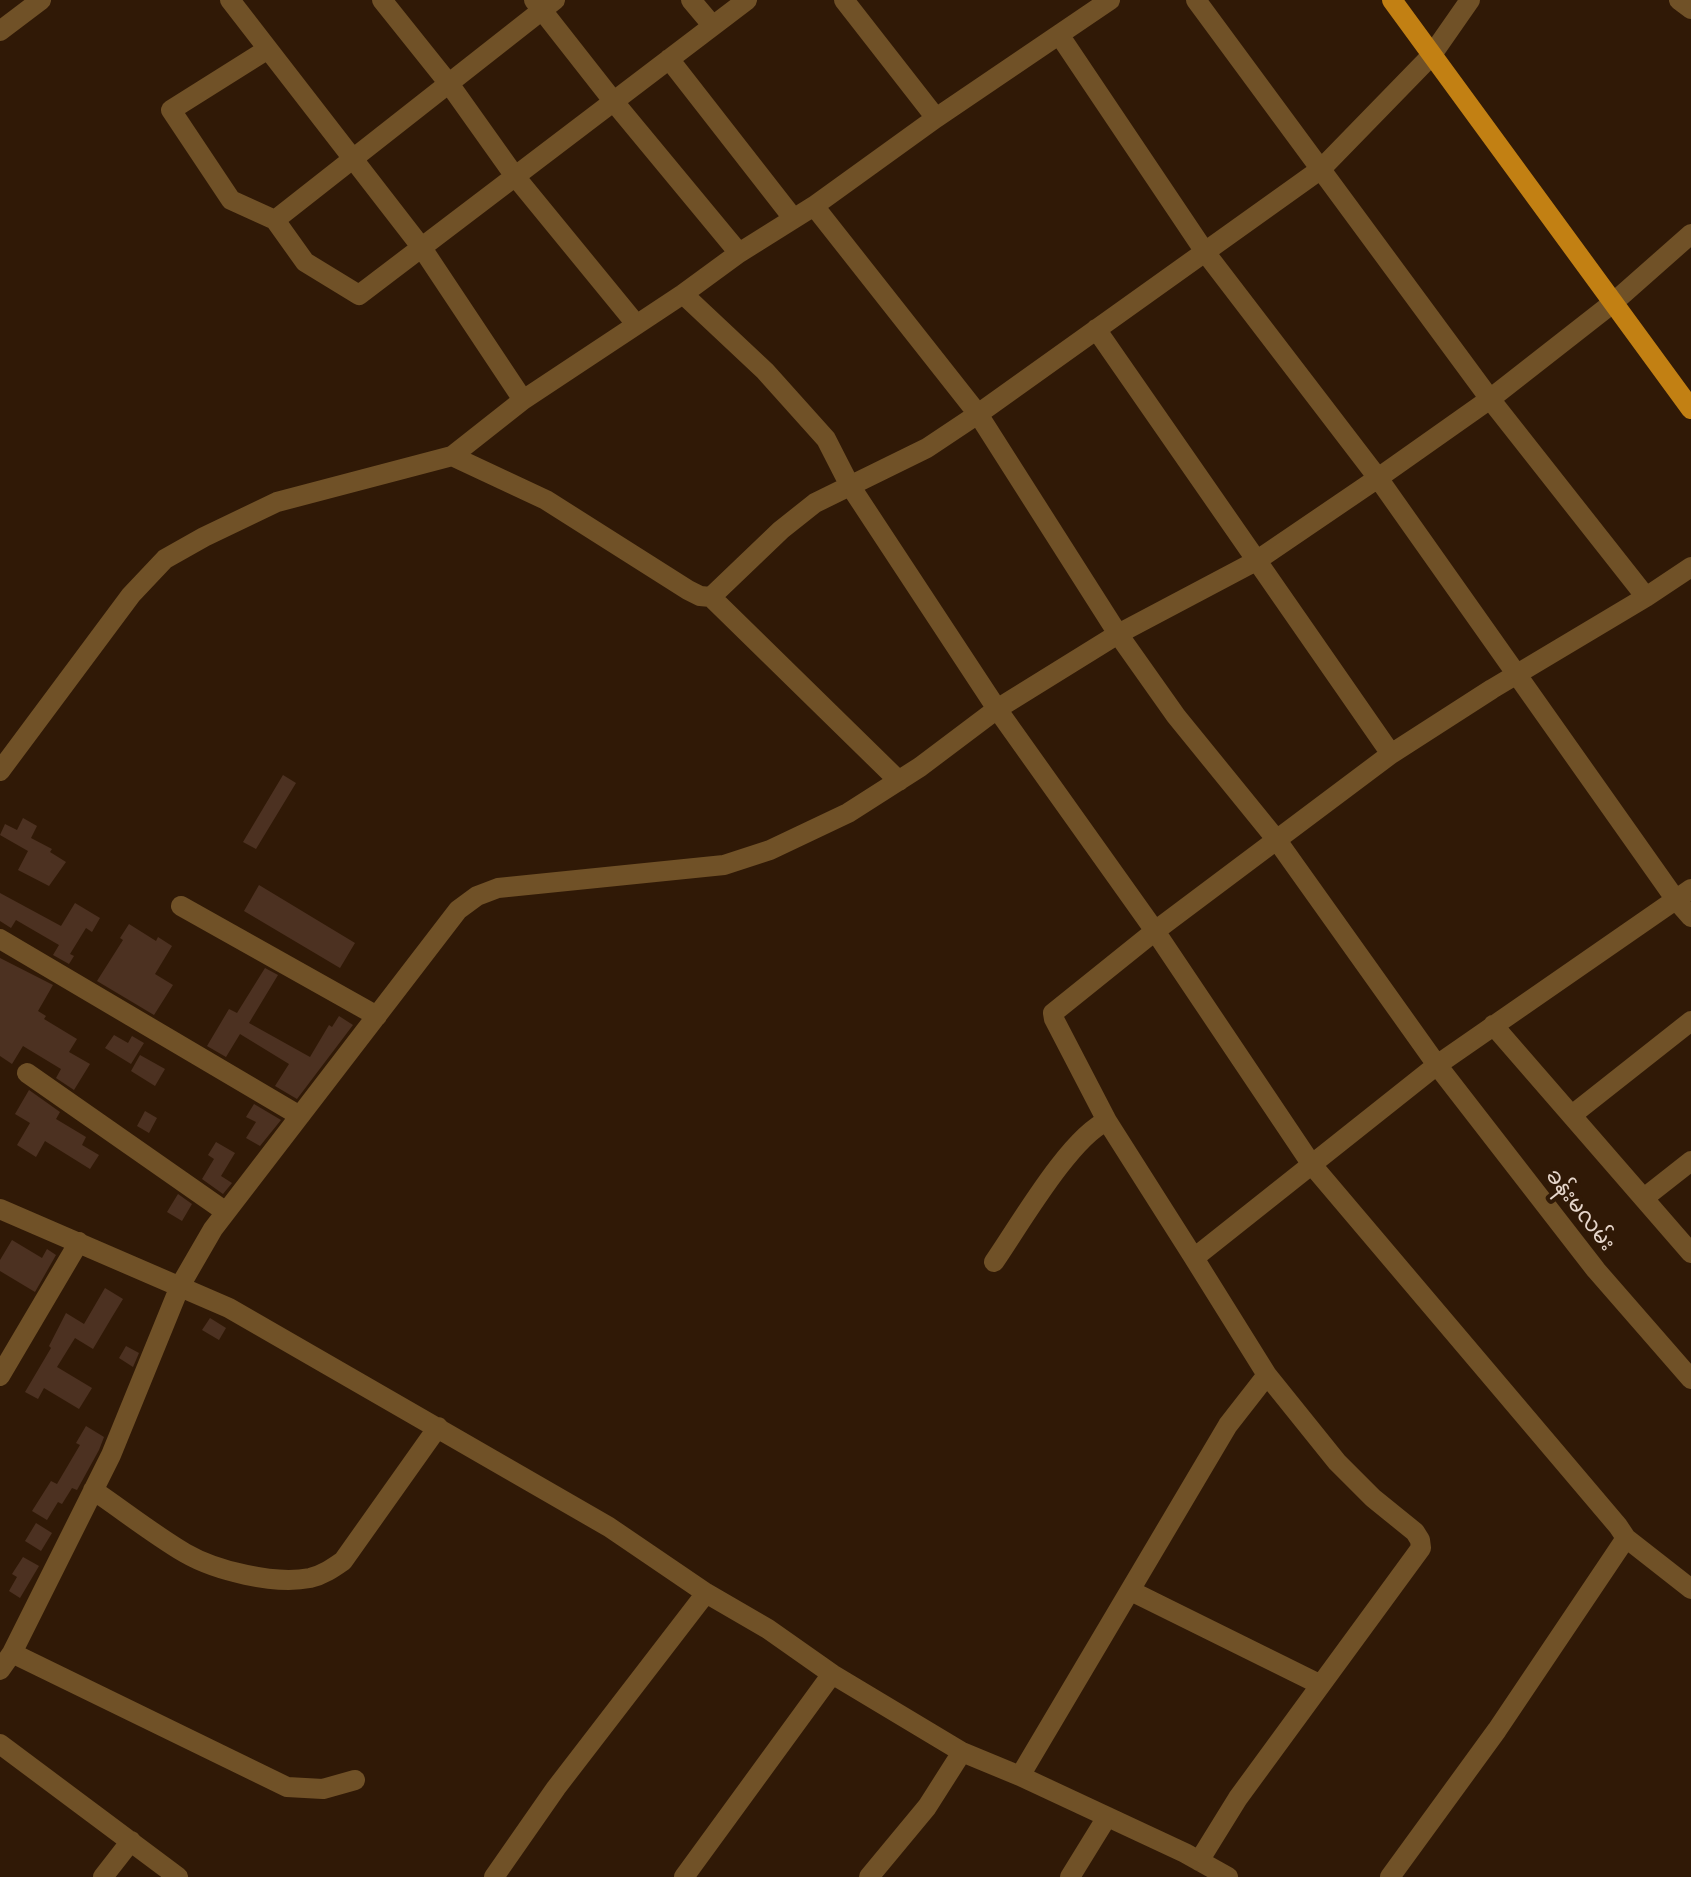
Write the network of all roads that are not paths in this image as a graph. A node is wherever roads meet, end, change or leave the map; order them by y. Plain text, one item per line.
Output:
1 (41, 0) edge
2 (230, 0) edge
3 (382, 0) edge
4 (691, 0) edge
5 (747, 0) edge
6 (844, 0) edge
7 (1110, 0) edge
8 (1196, 0) edge
9 (1392, 0) edge
10 (1470, 0) edge
11 (1679, 0) edge
12 (544, 3) edge
13 (1691, 9) edge
14 (712, 25) junction
15 (0, 31) edge
16 (1060, 36) junction
17 (268, 49) junction
18 (1431, 56) junction
19 (669, 59) junction
20 (450, 85) junction
21 (614, 102) junction
22 (936, 118) junction
23 (355, 159) junction
24 (1321, 169) junction
25 (514, 175) junction
26 (814, 206) junction
27 (793, 218) junction
28 (275, 220) junction
29 (1691, 234) edge
30 (422, 248) junction
31 (1205, 252) junction
32 (739, 253) junction
33 (683, 294) junction
34 (1614, 302) junction
35 (636, 324) junction
36 (1096, 329) junction
37 (1490, 399) junction
38 (523, 400) junction
39 (1691, 409) edge
40 (978, 414) junction
41 (452, 456) junction
42 (1378, 478) junction
43 (849, 484) junction
44 (1256, 561) junction
45 (1691, 567) edge
46 (711, 597) junction
47 (1646, 597) junction
48 (1118, 634) junction
49 (1518, 674) junction
50 (997, 709) junction
51 (1391, 754) junction
52 (0, 771) edge
53 (899, 781) junction
54 (1276, 839) junction
55 (1683, 895) edge
56 (181, 906) dead end
57 (1691, 917) edge
58 (1155, 931) junction
59 (0, 939) edge
60 (377, 1016) junction
61 (1691, 1021) edge
62 (1493, 1025) junction
63 (1437, 1065) junction
64 (27, 1073) dead end
65 (1572, 1115) junction
66 (300, 1116) junction
67 (1107, 1121) junction
68 (1691, 1161) edge
69 (1312, 1165) junction
70 (1644, 1198) junction
71 (0, 1209) edge
72 (226, 1212) junction
73 (79, 1242) junction
74 (1691, 1253) edge
75 (1194, 1258) junction
76 (994, 1262) dead end
77 (180, 1286) junction
78 (1267, 1375) junction
79 (0, 1376) edge
80 (1691, 1379) edge
81 (438, 1427) junction
82 (93, 1490) junction
83 (1626, 1538) junction
84 (1691, 1589) edge
85 (1131, 1591) junction
86 (706, 1593) junction
87 (6, 1662) edge
88 (832, 1674) junction
89 (1319, 1684) junction
90 (0, 1744) edge
91 (962, 1752) junction
92 (1020, 1776) junction
93 (355, 1780) dead end
94 (1107, 1817) junction
95 (131, 1841) junction
96 (1199, 1861) junction
97 (103, 1877) edge
98 (178, 1877) edge
99 (494, 1877) edge
100 (684, 1877) edge
101 (869, 1877) edge
102 (1070, 1877) edge
103 (1228, 1877) edge
104 (1390, 1877) edge

1 - 15 street
2 - 17 street
3 - 20 street
4 - 14 street
5 - 14 street
6 - 22 street
7 - 16 street
8 - 24 street
9 - 18 main road
10 - 18 street
11 - 13 street
12 - 20 street
12 - 21 street
14 - 19 street
16 - 22 street
16 - 31 street
17 - 23 street
17 - 28 street
18 - 24 street
18 - 34 main road
19 - 21 street
19 - 27 street
20 - 23 street
20 - 25 street
21 - 25 street
21 - 32 street
22 - 26 street
23 - 28 street
23 - 30 street
24 - 31 street
24 - 37 street
25 - 30 street
25 - 35 street
26 - 27 street
26 - 40 street, ခန်းမလမ်း
27 - 32 street
28 - 30 street
29 - 34 street
30 - 38 street
31 - 36 street
31 - 42 street
32 - 33 street
33 - 35 street
33 - 43 street
34 - 37 street
34 - 39 main road
35 - 38 street
36 - 40 street
36 - 44 street
37 - 42 street
37 - 47 street
38 - 41 street
40 - 43 street
40 - 48 street, ခန်းမလမ်း
41 - 46 street
41 - 52 street
42 - 44 street
42 - 49 street
43 - 46 street
43 - 50 street
44 - 48 street
44 - 51 street
45 - 47 street
46 - 53 street
47 - 49 street
48 - 50 street
48 - 54 street, ခန်းမလမ်း
49 - 51 street
49 - 55 street
50 - 53 street
50 - 58 street
51 - 54 street
53 - 60 street
54 - 58 street
54 - 63 street, ခန်းမလမ်း
55 - 57 street
55 - 62 street
56 - 60 street
58 - 67 street
58 - 69 street
59 - 66 street
60 - 66 street
61 - 65 street
62 - 63 street
62 - 65 street
63 - 69 street
63 - 80 street, ခန်းမလမ်း
64 - 72 street
65 - 70 street
66 - 72 street
67 - 75 street
67 - 76 street
68 - 70 street
69 - 75 street
69 - 83 street
70 - 74 street
71 - 73 street
72 - 77 street
73 - 77 street
73 - 79 street
75 - 78 street
77 - 81 street
77 - 82 street
78 - 85 street
78 - 89 street
81 - 82 street
81 - 86 street
82 - 87 street
83 - 84 street
83 - 104 street
85 - 89 street
85 - 92 street
86 - 88 street
86 - 99 street
87 - 93 street
88 - 91 street
88 - 100 street
89 - 96 street
90 - 95 street
91 - 92 street
91 - 101 street
92 - 94 street
94 - 96 street
94 - 102 street
95 - 97 street
95 - 98 street
96 - 103 street

